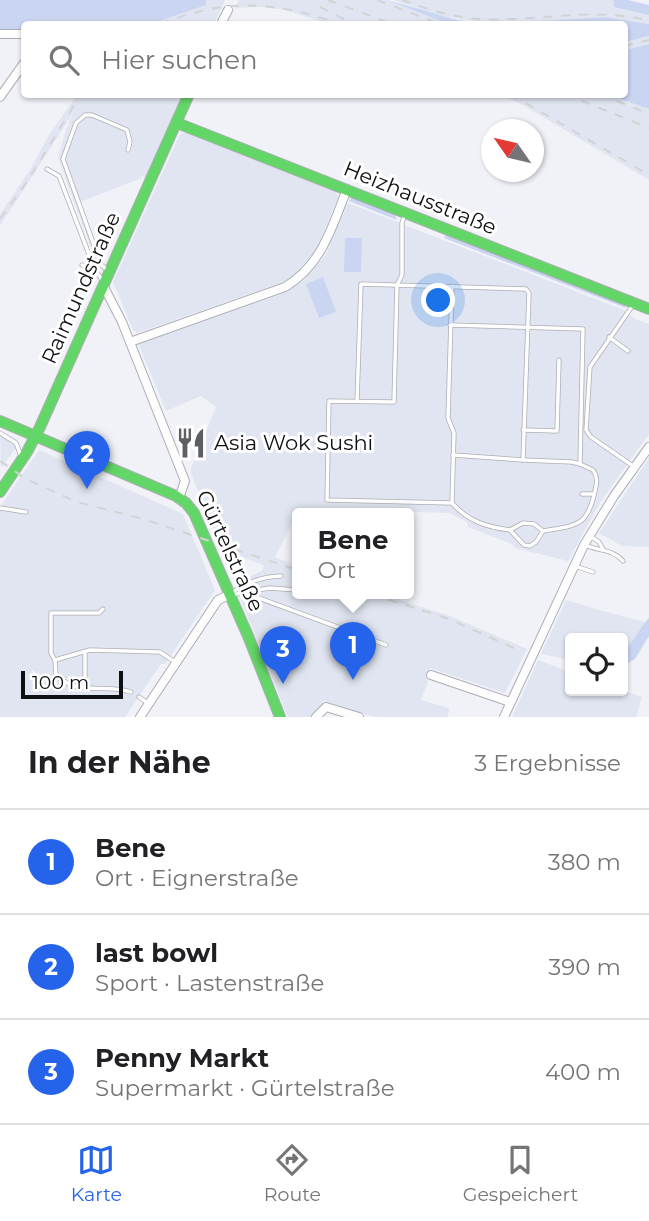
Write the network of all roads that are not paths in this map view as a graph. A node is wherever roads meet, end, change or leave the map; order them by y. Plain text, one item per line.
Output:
1 (228, 10) dead end
2 (222, 21) edge
3 (0, 34) edge
4 (21, 34) edge
5 (21, 67) edge
6 (0, 97) edge
7 (187, 98) edge
8 (0, 103) edge
9 (177, 123) junction
10 (127, 130) junction
11 (135, 139) dead end
12 (128, 149) dead end
13 (47, 169) dead end
14 (347, 189) junction
15 (406, 212) junction
16 (82, 265) dead end
17 (95, 270) junction
18 (110, 271) junction
19 (104, 284) junction
20 (397, 285) junction
21 (452, 286) junction
22 (634, 303) junction
23 (649, 309) edge
24 (450, 325) junction
25 (528, 327) junction
26 (609, 337) junction
27 (130, 342) junction
28 (628, 351) dead end
29 (559, 360) dead end
30 (357, 401) junction
31 (0, 421) edge
32 (523, 430) junction
33 (0, 433) edge
34 (35, 436) junction
35 (649, 447) edge
36 (453, 455) junction
37 (23, 459) junction
38 (523, 460) junction
39 (580, 464) junction
40 (634, 468) junction
41 (2, 485) edge
42 (582, 494) dead end
43 (594, 494) junction
44 (179, 498) junction
45 (452, 503) junction
46 (0, 509) edge
47 (26, 512) dead end
48 (589, 513) junction
49 (600, 519) junction
50 (510, 530) junction
51 (543, 531) junction
52 (590, 536) junction
53 (584, 545) junction
54 (603, 549) junction
55 (623, 561) dead end
56 (574, 566) junction
57 (593, 572) dead end
58 (281, 576) dead end
59 (292, 589) edge
60 (242, 593) junction
61 (229, 596) junction
62 (103, 609) dead end
63 (386, 645) dead end
64 (85, 652) junction
65 (55, 660) junction
66 (176, 663) junction
67 (431, 675) dead end
68 (85, 689) junction
69 (131, 692) dead end
70 (139, 697) dead end
71 (510, 702) junction
72 (149, 704) junction
73 (140, 717) edge
74 (280, 717) edge
75 (316, 717) edge
76 (359, 717) edge
77 (504, 717) edge

1 - 2 street
3 - 4 street
5 - 6 street
6 - 8 street
7 - 9 street, Raimundstraße
9 - 14 street, Heizhausstraße
9 - 18 street, Raimundstraße
10 - 11 lane
10 - 12 lane
10 - 18 lane
13 - 17 lane
14 - 15 street, Heizhausstraße
14 - 27 street
15 - 20 lane
15 - 22 street, Heizhausstraße
16 - 17 lane
17 - 19 lane
18 - 19 street, Raimundstraße
19 - 27 street, Gürtelstraße
19 - 34 street, Raimundstraße
20 - 21 lane
20 - 30 lane
20 - 30 lane
21 - 24 lane
21 - 25 lane
22 - 23 street, Heizhausstraße
22 - 26 lane
24 - 25 lane
24 - 36 lane
25 - 32 lane
25 - 39 lane
26 - 28 lane
26 - 40 lane
27 - 44 street, Gürtelstraße
29 - 32 lane
30 - 45 lane
31 - 34 street
32 - 38 lane
33 - 37 lane
34 - 37 street, Raimundstraße
34 - 44 street
35 - 40 street
36 - 38 lane
36 - 45 lane
37 - 41 street, Raimundstraße
38 - 39 lane
39 - 43 lane
40 - 49 street
42 - 43 lane
43 - 48 lane
44 - 61 street, Gürtelstraße
45 - 50 lane
46 - 47 lane
48 - 49 lane
48 - 51 lane
49 - 52 street
50 - 51 lane
50 - 51 lane
52 - 53 street
52 - 54 lane
53 - 54 lane
53 - 56 street
54 - 55 lane
56 - 57 lane
56 - 71 street
58 - 61 lane
59 - 60 lane
60 - 61 lane
60 - 63 lane
61 - 66 street
61 - 74 street, Gürtelstraße
62 - 65 lane
64 - 65 lane
64 - 66 lane
64 - 68 lane
65 - 68 lane
66 - 72 street
67 - 71 street
68 - 69 lane
70 - 72 lane
71 - 77 street
72 - 73 street
75 - 76 street

